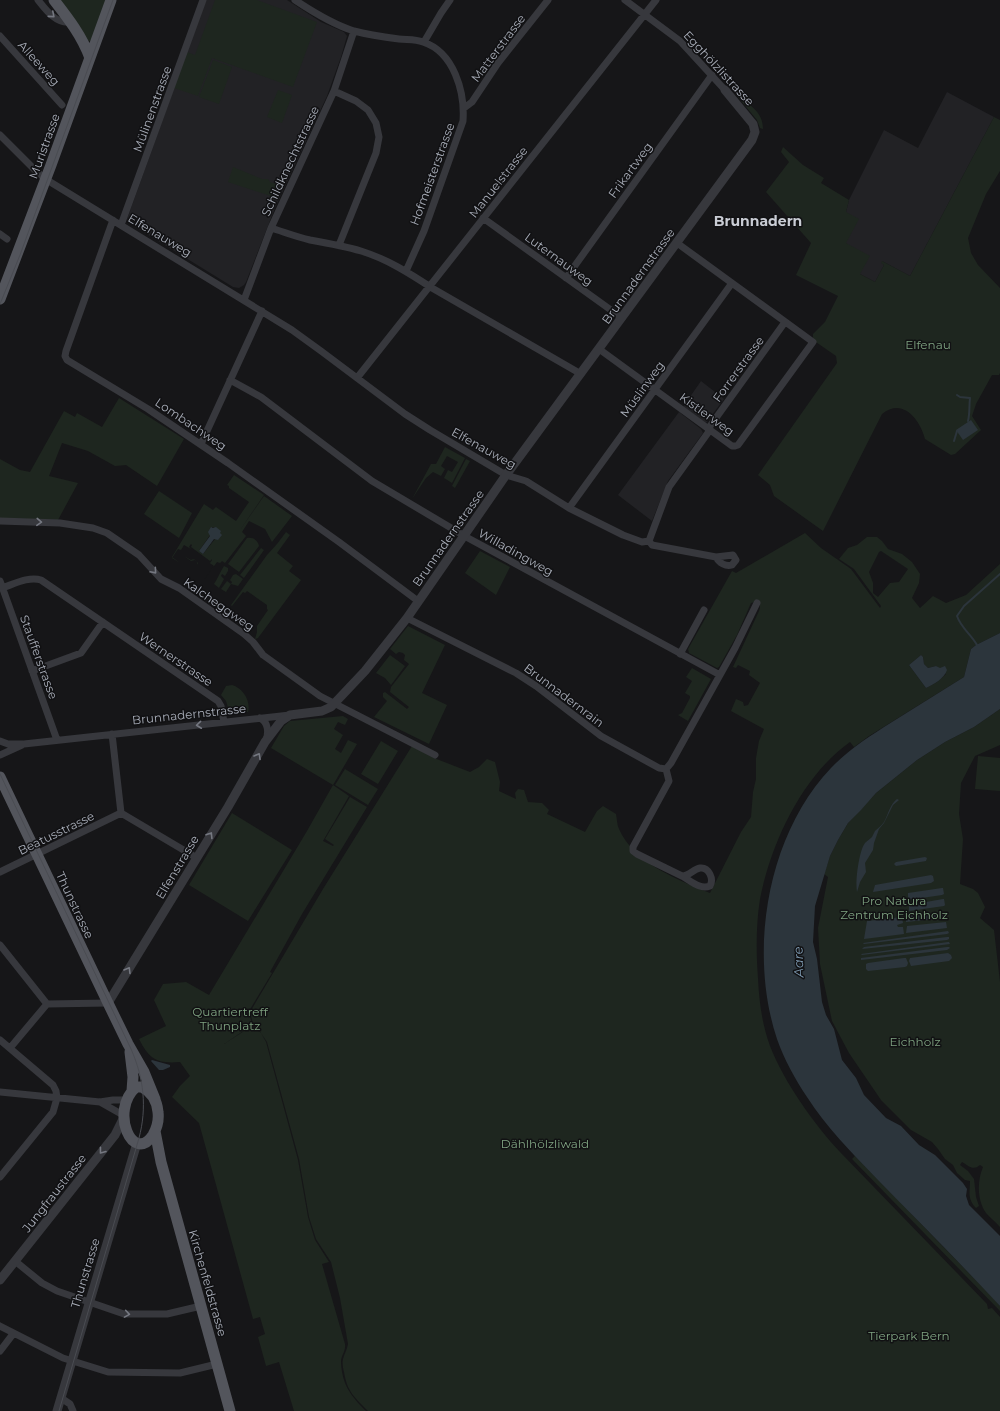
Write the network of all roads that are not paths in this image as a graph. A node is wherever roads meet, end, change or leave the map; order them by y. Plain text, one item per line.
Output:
1 (38, 0) edge
2 (54, 0) edge
3 (111, 0) edge
4 (203, 0) edge
5 (295, 0) edge
6 (450, 0) edge
7 (548, 0) edge
8 (625, 0) edge
9 (656, 0) edge
10 (645, 15) junction
11 (70, 22) junction
12 (354, 31) junction
13 (98, 35) junction
14 (0, 36) edge
15 (424, 42) junction
16 (90, 58) junction
17 (712, 75) junction
18 (725, 90) joint
19 (334, 91) junction
20 (62, 105) dead end
21 (464, 108) junction
22 (754, 127) joint
23 (0, 135) edge
24 (46, 179) junction
25 (483, 218) junction
26 (113, 220) junction
27 (121, 225) junction
28 (271, 228) junction
29 (0, 234) edge
30 (7, 239) dead end
31 (677, 243) junction
32 (339, 245) junction
33 (406, 271) junction
34 (566, 278) junction
35 (732, 283) junction
36 (428, 286) junction
37 (0, 299) edge
38 (244, 300) junction
39 (262, 311) junction
40 (622, 318) junction
41 (785, 322) junction
42 (600, 349) junction
43 (581, 374) junction
44 (357, 378) junction
45 (230, 380) junction
46 (655, 390) junction
47 (709, 429) junction
48 (201, 444) junction
49 (506, 475) junction
50 (569, 508) junction
51 (0, 521) edge
52 (464, 536) junction
53 (649, 541) junction
54 (716, 557) dead end
55 (1, 584) edge
56 (418, 602) junction
57 (757, 603) dead end
58 (704, 610) dead end
59 (407, 618) junction
60 (104, 622) junction
61 (680, 654) junction
62 (32, 671) junction
63 (720, 675) junction
64 (334, 704) junction
65 (290, 715) junction
66 (260, 718) junction
67 (224, 722) junction
68 (112, 734) junction
69 (57, 740) junction
70 (0, 741) edge
71 (265, 742) junction
72 (24, 744) junction
73 (0, 755) edge
74 (435, 755) dead end
75 (666, 769) junction
76 (0, 777) edge
77 (121, 813) junction
78 (37, 854) junction
79 (196, 858) junction
80 (0, 872) edge
81 (682, 876) dead end
82 (0, 946) edge
83 (108, 1003) junction
84 (47, 1004) junction
85 (0, 1040) edge
86 (128, 1044) junction
87 (10, 1048) junction
88 (0, 1092) edge
89 (130, 1095) junction
90 (57, 1098) junction
91 (155, 1099) junction
92 (100, 1102) junction
93 (123, 1117) junction
94 (155, 1131) junction
95 (142, 1142) junction
96 (161, 1162) junction
97 (0, 1177) edge
98 (15, 1261) junction
99 (0, 1280) edge
100 (89, 1302) junction
101 (201, 1306) junction
102 (0, 1326) edge
103 (13, 1334) junction
104 (0, 1351) edge
105 (72, 1362) junction
106 (217, 1364) junction
107 (61, 1398) junction
108 (58, 1411) edge
109 (73, 1411) edge
110 (230, 1411) edge

1 -> 11 street
2 - 11 main road
3 - 13 main road, Muristrasse
4 - 27 street, Mülinenstrasse
5 - 12 street, Hofmeisterstrasse
6 - 15 street
7 - 21 street, Matterstrasse
8 - 10 street, Egghölzlistrasse
9 - 10 street, Manuelstrasse
10 - 17 street, Egghölzlistrasse
10 - 25 street, Manuelstrasse
11 - 13 main road
11 - 16 main road
12 - 15 street, Hofmeisterstrasse
12 - 19 street, Schildknechtstrasse
13 - 16 main road, Muristrasse
14 - 20 street, Alleeweg
15 - 21 street, Hofmeisterstrasse
16 - 24 main road, Muristrasse
17 - 18 street, Egghölzlistrasse
17 - 34 street, Frikartweg
18 - 22 street, Egghölzlistrasse
19 - 28 street, Schildknechtstrasse
19 - 32 street
21 - 33 street, Hofmeisterstrasse
22 - 31 street, Brunnadernstrasse
23 - 24 street, Elfenauweg
24 - 26 street, Elfenauweg
24 - 37 main road, Muristrasse
25 - 34 street, Luternauweg
25 - 36 street, Manuelstrasse
26 - 27 street, Elfenauweg
26 - 48 street, Lombachweg
27 - 38 street, Elfenauweg
28 - 32 street
28 - 38 street, Schildknechtstrasse
29 - 30 street
31 - 35 street
31 - 40 street, Brunnadernstrasse
32 - 33 street
33 - 36 street
34 - 40 street, Luternauweg
35 - 41 street
35 - 46 street, Müslinweg
36 - 43 street
36 - 44 street, Manuelstrasse
38 - 39 street, Elfenauweg
39 - 44 street, Elfenauweg
39 - 45 street
40 - 42 street, Brunnadernstrasse
41 - 47 street, Forrerstrasse
41 - 47 street, Kistlerweg
42 - 43 street, Brunnadernstrasse
42 - 46 street, Kistlerweg
43 - 49 street, Brunnadernstrasse
44 - 49 street, Elfenauweg
45 - 48 street
45 - 52 street, Willadingweg
46 - 47 street, Kistlerweg
46 - 50 street, Müslinweg
47 - 53 street, Forrerstrasse
48 - 56 street, Lombachweg
49 - 50 street, Elfenauweg
49 - 52 street, Brunnadernstrasse
50 - 53 street, Elfenauweg
51 -> 64 street, Kalcheggweg
52 - 56 street, Brunnadernstrasse
52 - 61 street, Willadingweg
53 - 54 street, Elfenauweg
55 - 60 street, Wernerstrasse
55 - 62 street, Staufferstrasse
56 - 59 street, Brunnadernstrasse
57 - 63 street
58 - 61 street
59 - 64 street, Brunnadernstrasse
59 - 75 street, Brunnadernrain
60 - 62 street
60 - 67 street, Wernerstrasse
61 - 63 street, Willadingweg
62 - 69 street, Staufferstrasse
63 - 75 street
64 - 65 street, Brunnadernstrasse
64 - 74 street, Kalcheggweg
65 - 66 street, Brunnadernstrasse
65 - 71 street, Elfenstrasse
66 - 67 street, Brunnadernstrasse
66 - 71 street
67 -> 68 street, Brunnadernstrasse
68 - 69 street, Brunnadernstrasse
68 - 77 street
69 - 72 street, Brunnadernstrasse
70 - 72 street, Brunnadernstrasse
79 -> 71 street, Elfenstrasse
72 - 73 street, Brunnadernstrasse
75 - 81 street
76 - 78 main road, Thunstrasse
77 - 78 street, Beatusstrasse
77 - 79 street
78 - 80 street, Beatusstrasse
78 - 83 main road, Thunstrasse
83 -> 79 street, Elfenstrasse
82 - 84 street
83 - 84 street
83 - 86 main road, Thunstrasse
84 - 87 street
85 - 87 street
86 - 89 main road, Thunstrasse
86 - 91 main road, Thunstrasse
87 - 90 street
88 - 90 street
89 - 91 main road
89 - 92 street
89 - 93 main road
90 - 92 street
90 - 97 street
91 - 94 main road
92 - 93 street
93 - 95 main road
93 -> 98 street, Jungfraustrasse
94 - 95 main road
94 - 96 main road, Kirchenfeldstrasse
95 - 96 main road, Kirchenfeldstrasse
95 - 100 street, Thunstrasse
96 - 101 main road, Kirchenfeldstrasse
98 - 99 street, Jungfraustrasse
98 - 100 street
100 -> 101 street
100 - 105 street, Thunstrasse
101 - 106 main road, Kirchenfeldstrasse
102 - 103 street
103 - 104 street
103 - 105 street
105 - 106 street
105 - 107 street, Thunstrasse
106 - 110 main road, Kirchenfeldstrasse
107 - 108 street, Thunstrasse
107 - 109 street

